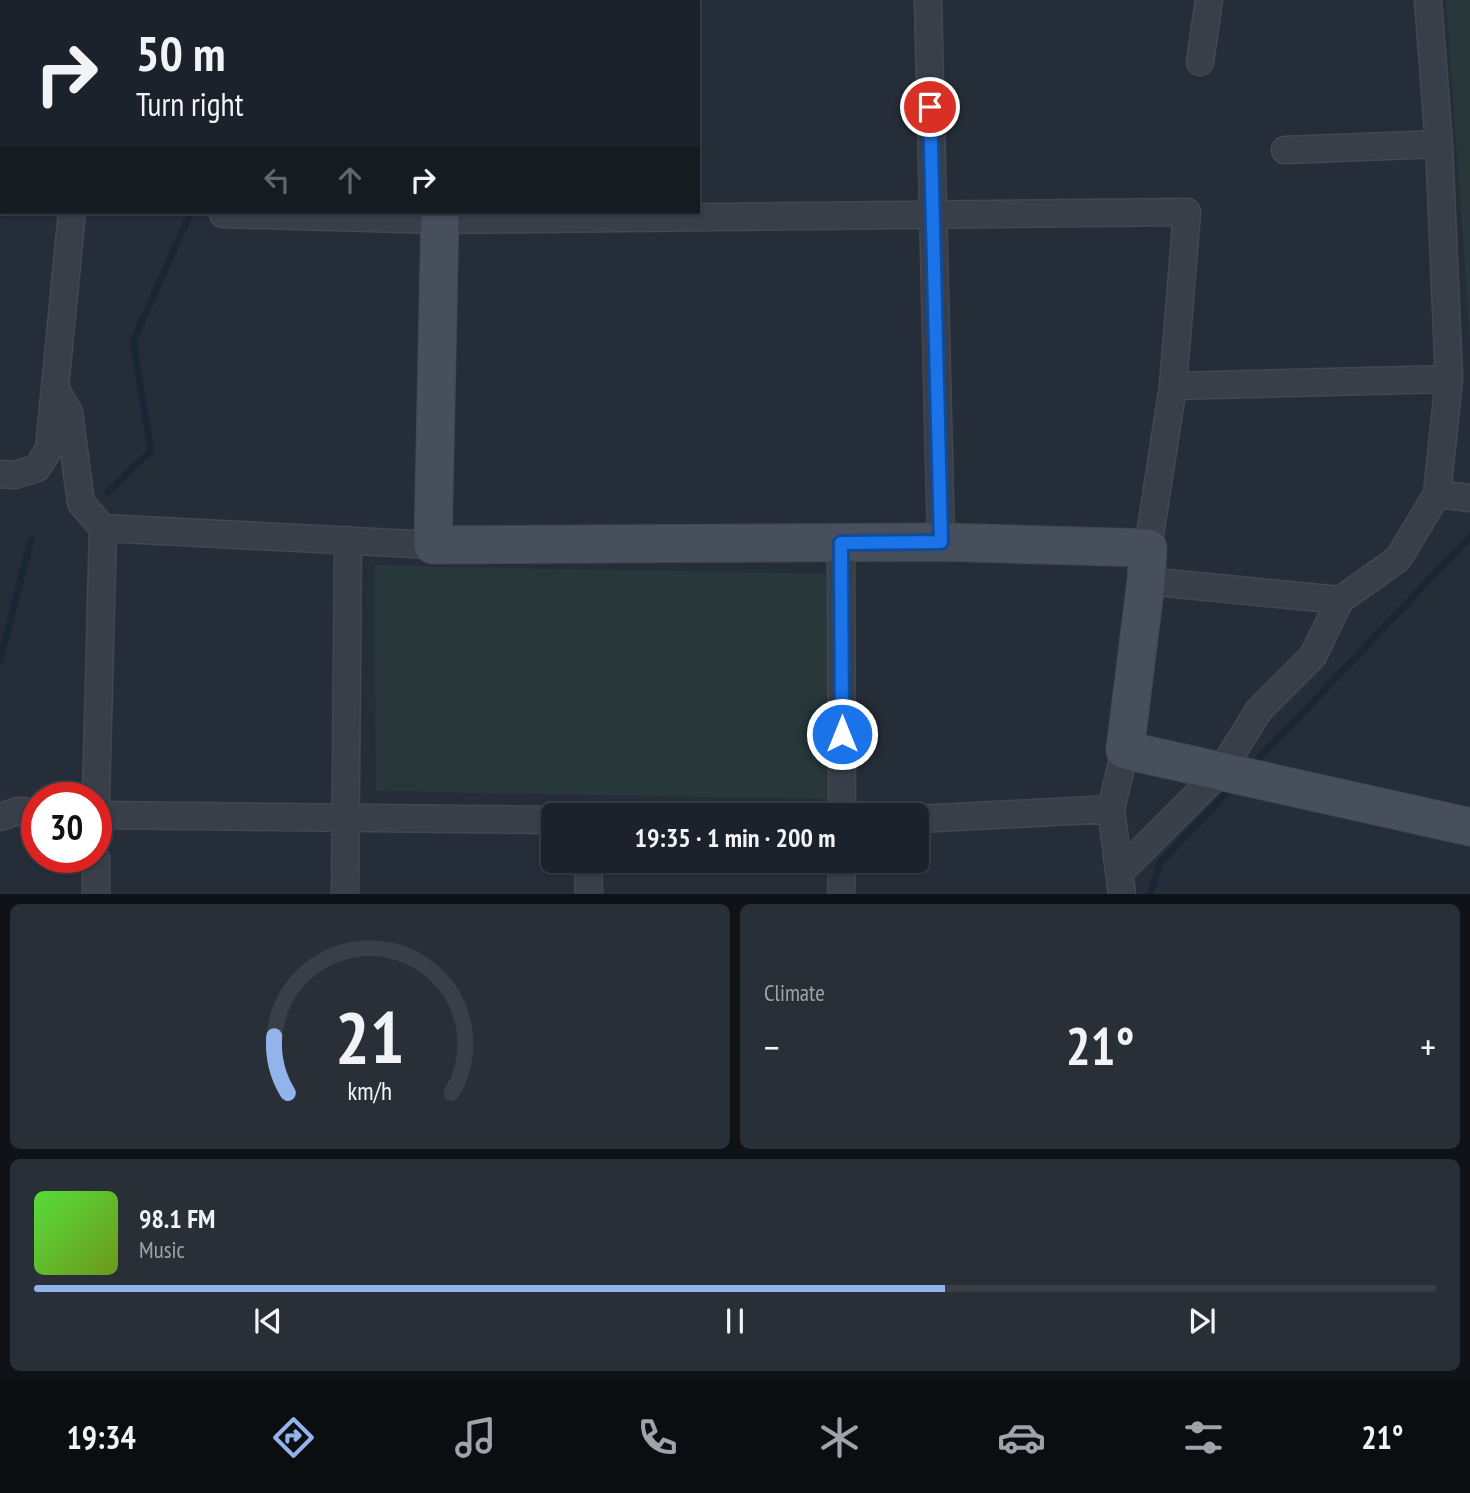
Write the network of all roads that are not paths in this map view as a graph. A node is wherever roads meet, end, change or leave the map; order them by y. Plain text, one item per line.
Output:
1 (928, 0) edge
2 (1209, 0) edge
3 (1428, 0) edge
4 (1200, 62) dead end
5 (1439, 144) junction
6 (1285, 150) dead end
7 (72, 214) edge
8 (223, 214) dead end
9 (933, 214) junction
10 (440, 216) edge
11 (1449, 379) junction
12 (1173, 386) junction
13 (57, 390) junction
14 (5, 480) edge
15 (1437, 494) junction
16 (1470, 498) edge
17 (103, 528) junction
18 (348, 540) junction
19 (941, 542) junction
20 (841, 543) junction
21 (433, 545) junction
22 (1147, 565) junction
23 (1340, 600) junction
24 (1125, 750) junction
25 (1221, 771) junction
26 (96, 782) edge
27 (842, 803) edge
28 (1111, 809) junction
29 (21, 811) edge
30 (112, 815) edge
31 (0, 817) edge
32 (929, 818) edge
33 (344, 819) junction
34 (541, 820) edge
35 (1470, 827) edge
36 (96, 873) edge
37 (588, 873) edge
38 (842, 873) edge
39 (1120, 884) edge
40 (96, 894) edge
41 (345, 894) edge
42 (589, 894) edge
43 (841, 894) edge

1 - 9 street
2 - 4 street
3 - 5 street
5 - 6 street
5 - 11 street
7 - 13 street
8 - 10 street
9 - 10 street
9 - 12 street
9 - 19 street
10 - 21 street
11 - 12 street
11 - 15 street
12 - 22 street
13 - 14 street
13 - 17 street
15 - 16 street
15 - 23 street
17 - 18 street
17 - 26 street
18 - 21 street
18 - 33 street
19 - 20 street
19 - 22 street
20 - 21 street
20 - 27 street
22 - 23 street
22 - 24 street
23 - 25 street
24 - 25 street
24 - 28 street
25 - 35 street
25 - 39 street
28 - 32 street
28 - 39 street
29 - 31 street
30 - 33 street
33 - 34 street
33 - 41 street
36 - 40 street
37 - 42 street
38 - 43 street

